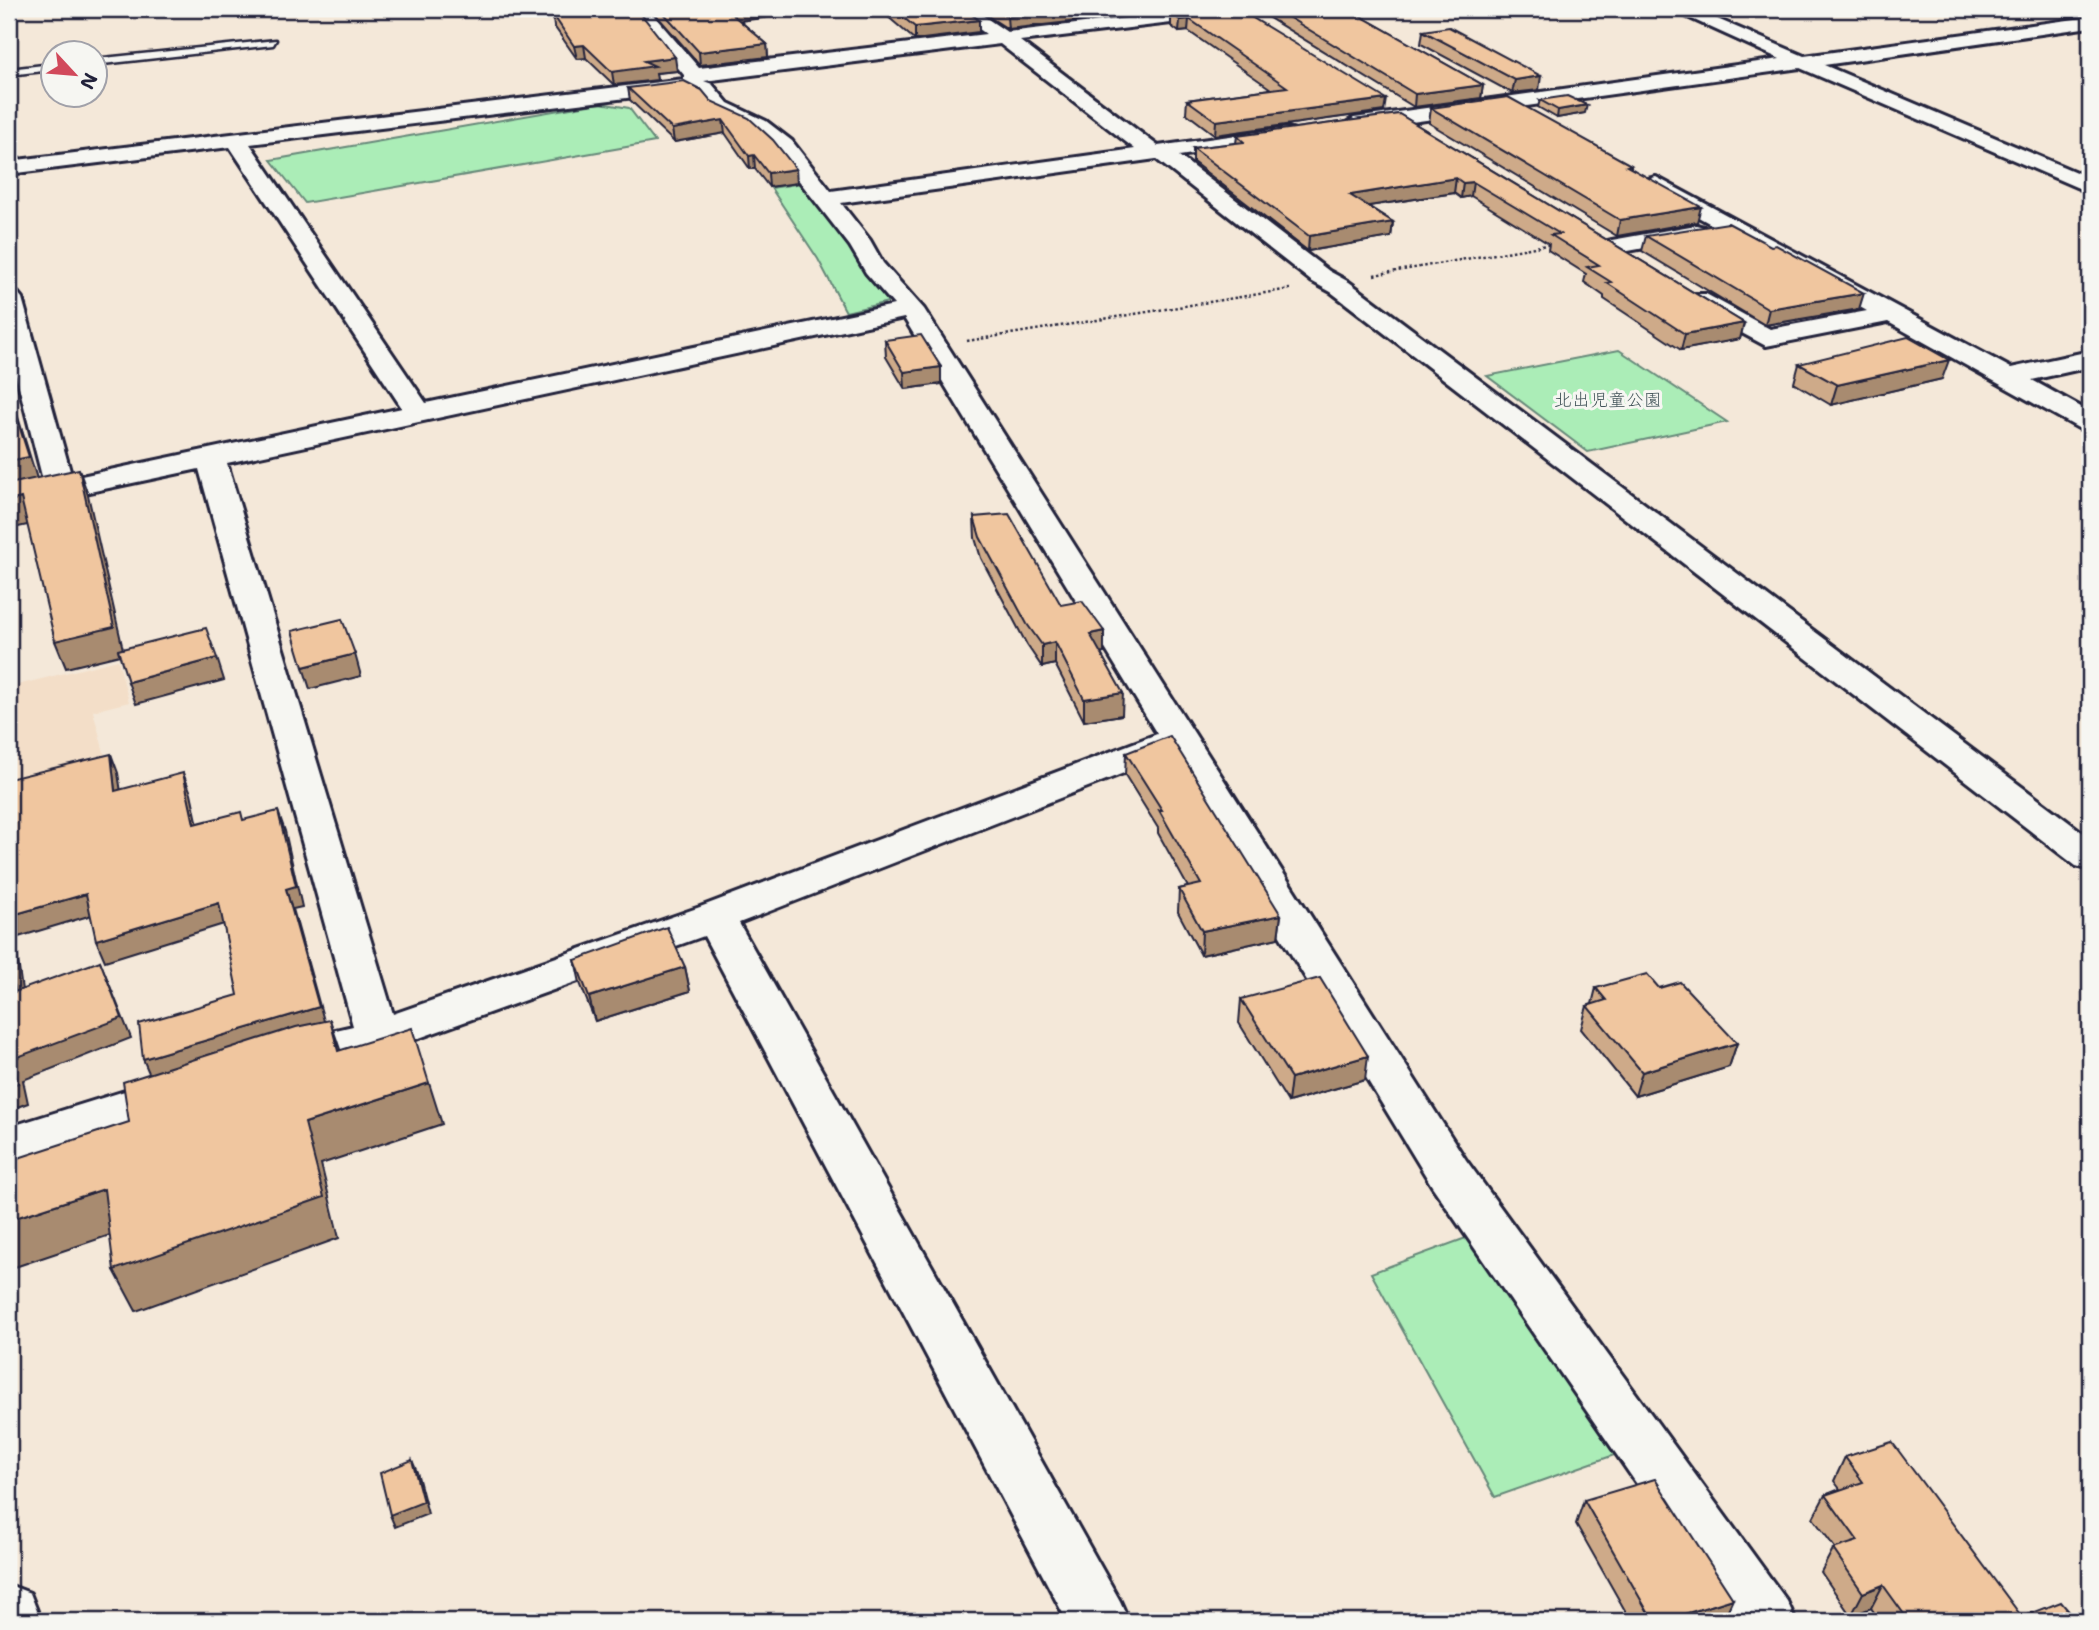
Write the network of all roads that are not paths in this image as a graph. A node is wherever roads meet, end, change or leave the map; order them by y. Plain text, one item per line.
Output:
1 (639, 9) edge
2 (961, 9) edge
3 (1240, 9) edge
4 (1679, 9) edge
5 (2029, 12) dead end
6 (2090, 22) edge
7 (2059, 23) junction
8 (1261, 24) edge
9 (2090, 34) edge
10 (1003, 38) junction
11 (273, 42) dead end
12 (108, 60) edge
13 (1801, 60) junction
14 (38, 69) edge
15 (9, 72) edge
16 (694, 79) junction
17 (1472, 84) edge
18 (1380, 97) edge
19 (1509, 104) junction
20 (1405, 117) junction
21 (1544, 121) edge
22 (1337, 127) edge
23 (1310, 131) edge
24 (1429, 135) edge
25 (237, 141) junction
26 (1155, 145) junction
27 (9, 167) edge
28 (1638, 174) edge
29 (2090, 186) edge
30 (826, 198) junction
31 (1732, 226) junction
32 (1646, 268) edge
33 (1680, 289) edge
34 (9, 298) edge
35 (911, 309) junction
36 (1891, 314) junction
37 (2090, 359) edge
38 (2009, 377) junction
39 (419, 413) junction
40 (2090, 423) edge
41 (211, 459) junction
42 (60, 489) junction
43 (9, 500) edge
44 (1177, 739) junction
45 (2090, 857) edge
46 (715, 917) junction
47 (378, 1036) junction
48 (9, 1145) edge
49 (9, 1613) edge
50 (11, 1621) edge
51 (1099, 1621) edge
52 (1766, 1621) edge

1 - 16 street
2 - 10 street
3 - 8 street
3 - 10 street
4 - 13 street
5 - 7 street
6 - 7 street
7 - 9 street
7 - 13 street
10 - 16 street
10 - 26 street
11 - 12 lane
13 - 19 street
13 - 29 street
14 - 15 lane
16 - 25 street
16 - 30 street
17 - 19 street
18 - 20 street
19 - 20 street
19 - 21 street
20 - 22 street
20 - 24 street
23 - 26 street
25 - 27 street
25 - 39 street
26 - 30 street
26 - 45 street
28 - 31 street
30 - 35 street
31 - 32 street
31 - 36 street
33 - 36 street
34 - 42 street
35 - 39 street
35 - 44 street
36 - 38 street
37 - 38 street
38 - 40 street
39 - 41 street
41 - 42 street
41 - 47 street
42 - 43 street
44 - 46 street
44 - 52 street
46 - 47 street
46 - 51 street
47 - 48 street
49 - 50 street

